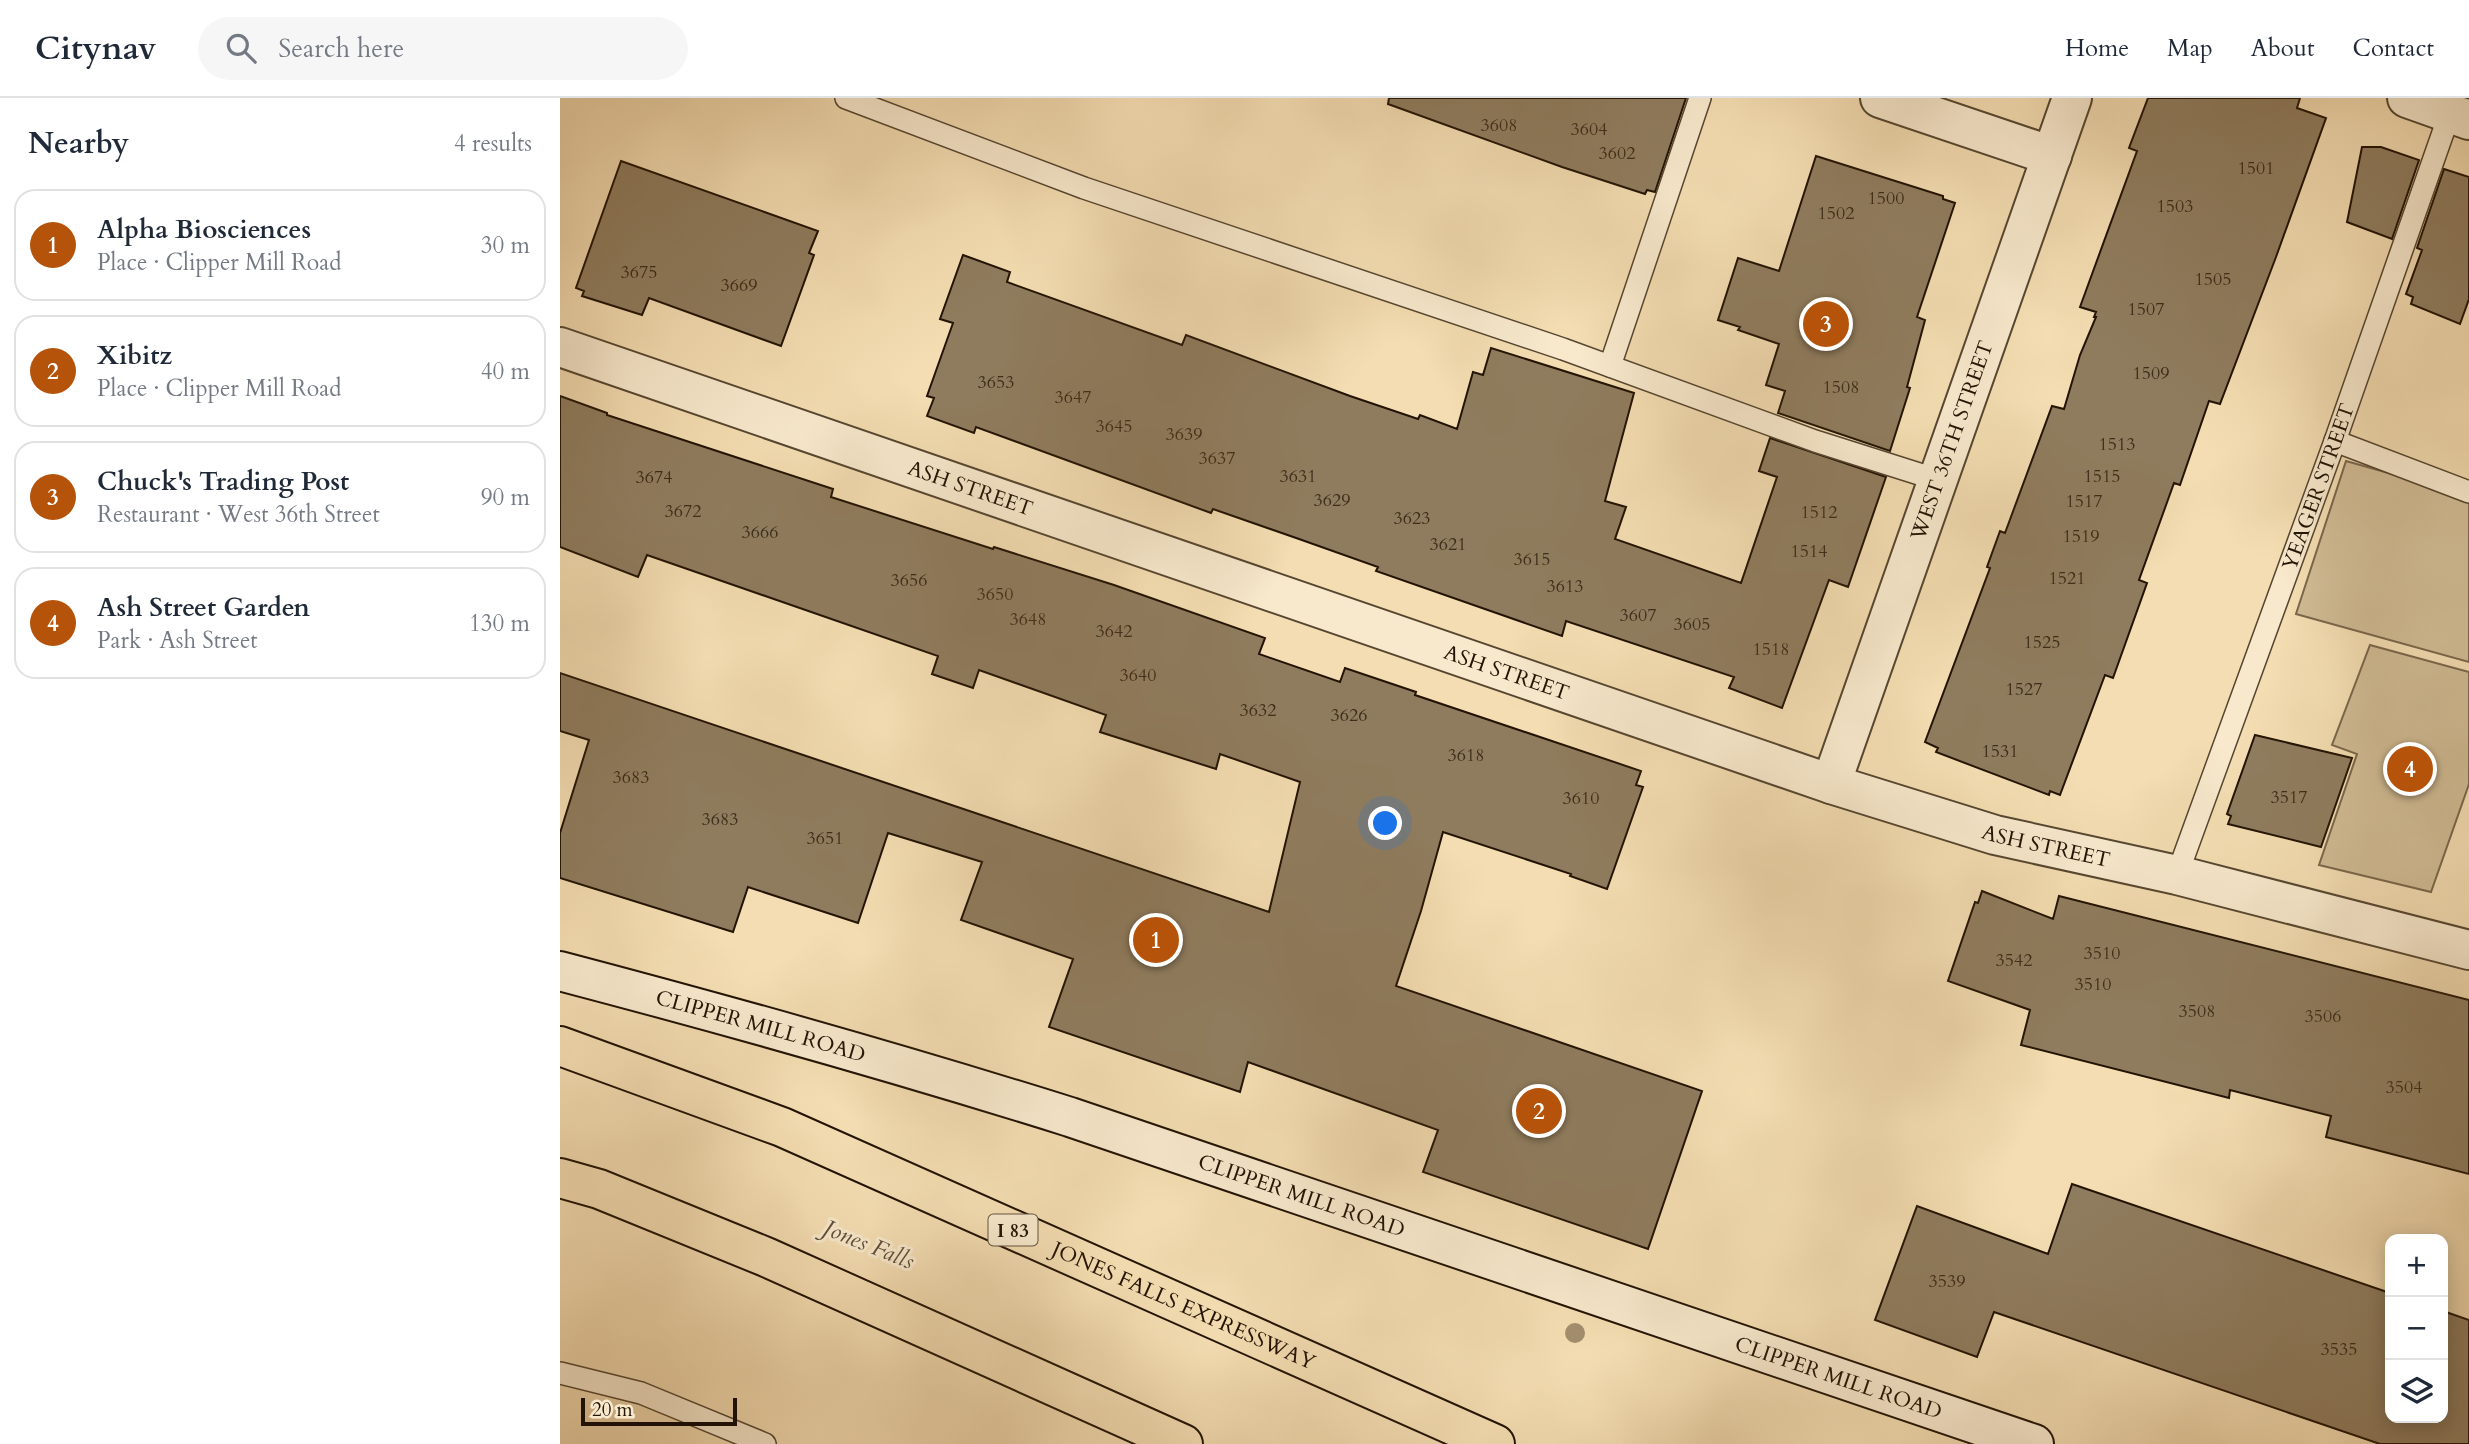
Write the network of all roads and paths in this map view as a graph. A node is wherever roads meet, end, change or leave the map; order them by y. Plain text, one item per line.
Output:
1 (846, 98) edge
2 (1700, 98) edge
3 (1880, 98) edge
4 (2071, 98) edge
5 (2407, 98) edge
6 (2458, 110) edge
7 (2052, 156) junction
8 (560, 347) edge
9 (1610, 366) junction
10 (2335, 441) junction
11 (1938, 480) junction
12 (2469, 492) edge
13 (1831, 784) junction
14 (2177, 875) junction
15 (2469, 950) edge
16 (560, 971) edge
17 (560, 1046) edge
18 (560, 1178) edge
19 (560, 1373) edge
20 (1478, 1437) edge
21 (765, 1444) edge
22 (1183, 1444) edge
23 (2034, 1444) edge

1 - 9 lane
2 - 9 lane
3 - 7 street
4 - 7 street, WEST 36TH STREET
5 - 6 street
6 - 10 lane, YEAGER STREET
7 - 11 street, WEST 36TH STREET
8 - 13 street, ASH STREET
9 - 11 lane
10 - 12 lane
10 - 14 lane, YEAGER STREET
11 - 13 street, WEST 36TH STREET
13 - 14 street, ASH STREET
14 - 15 street, ASH STREET
16 - 23 street, CLIPPER MILL ROAD
17 - 20 highway, JONES FALLS EXPRESSWAY / I 83
18 - 22 highway
19 - 21 lane

